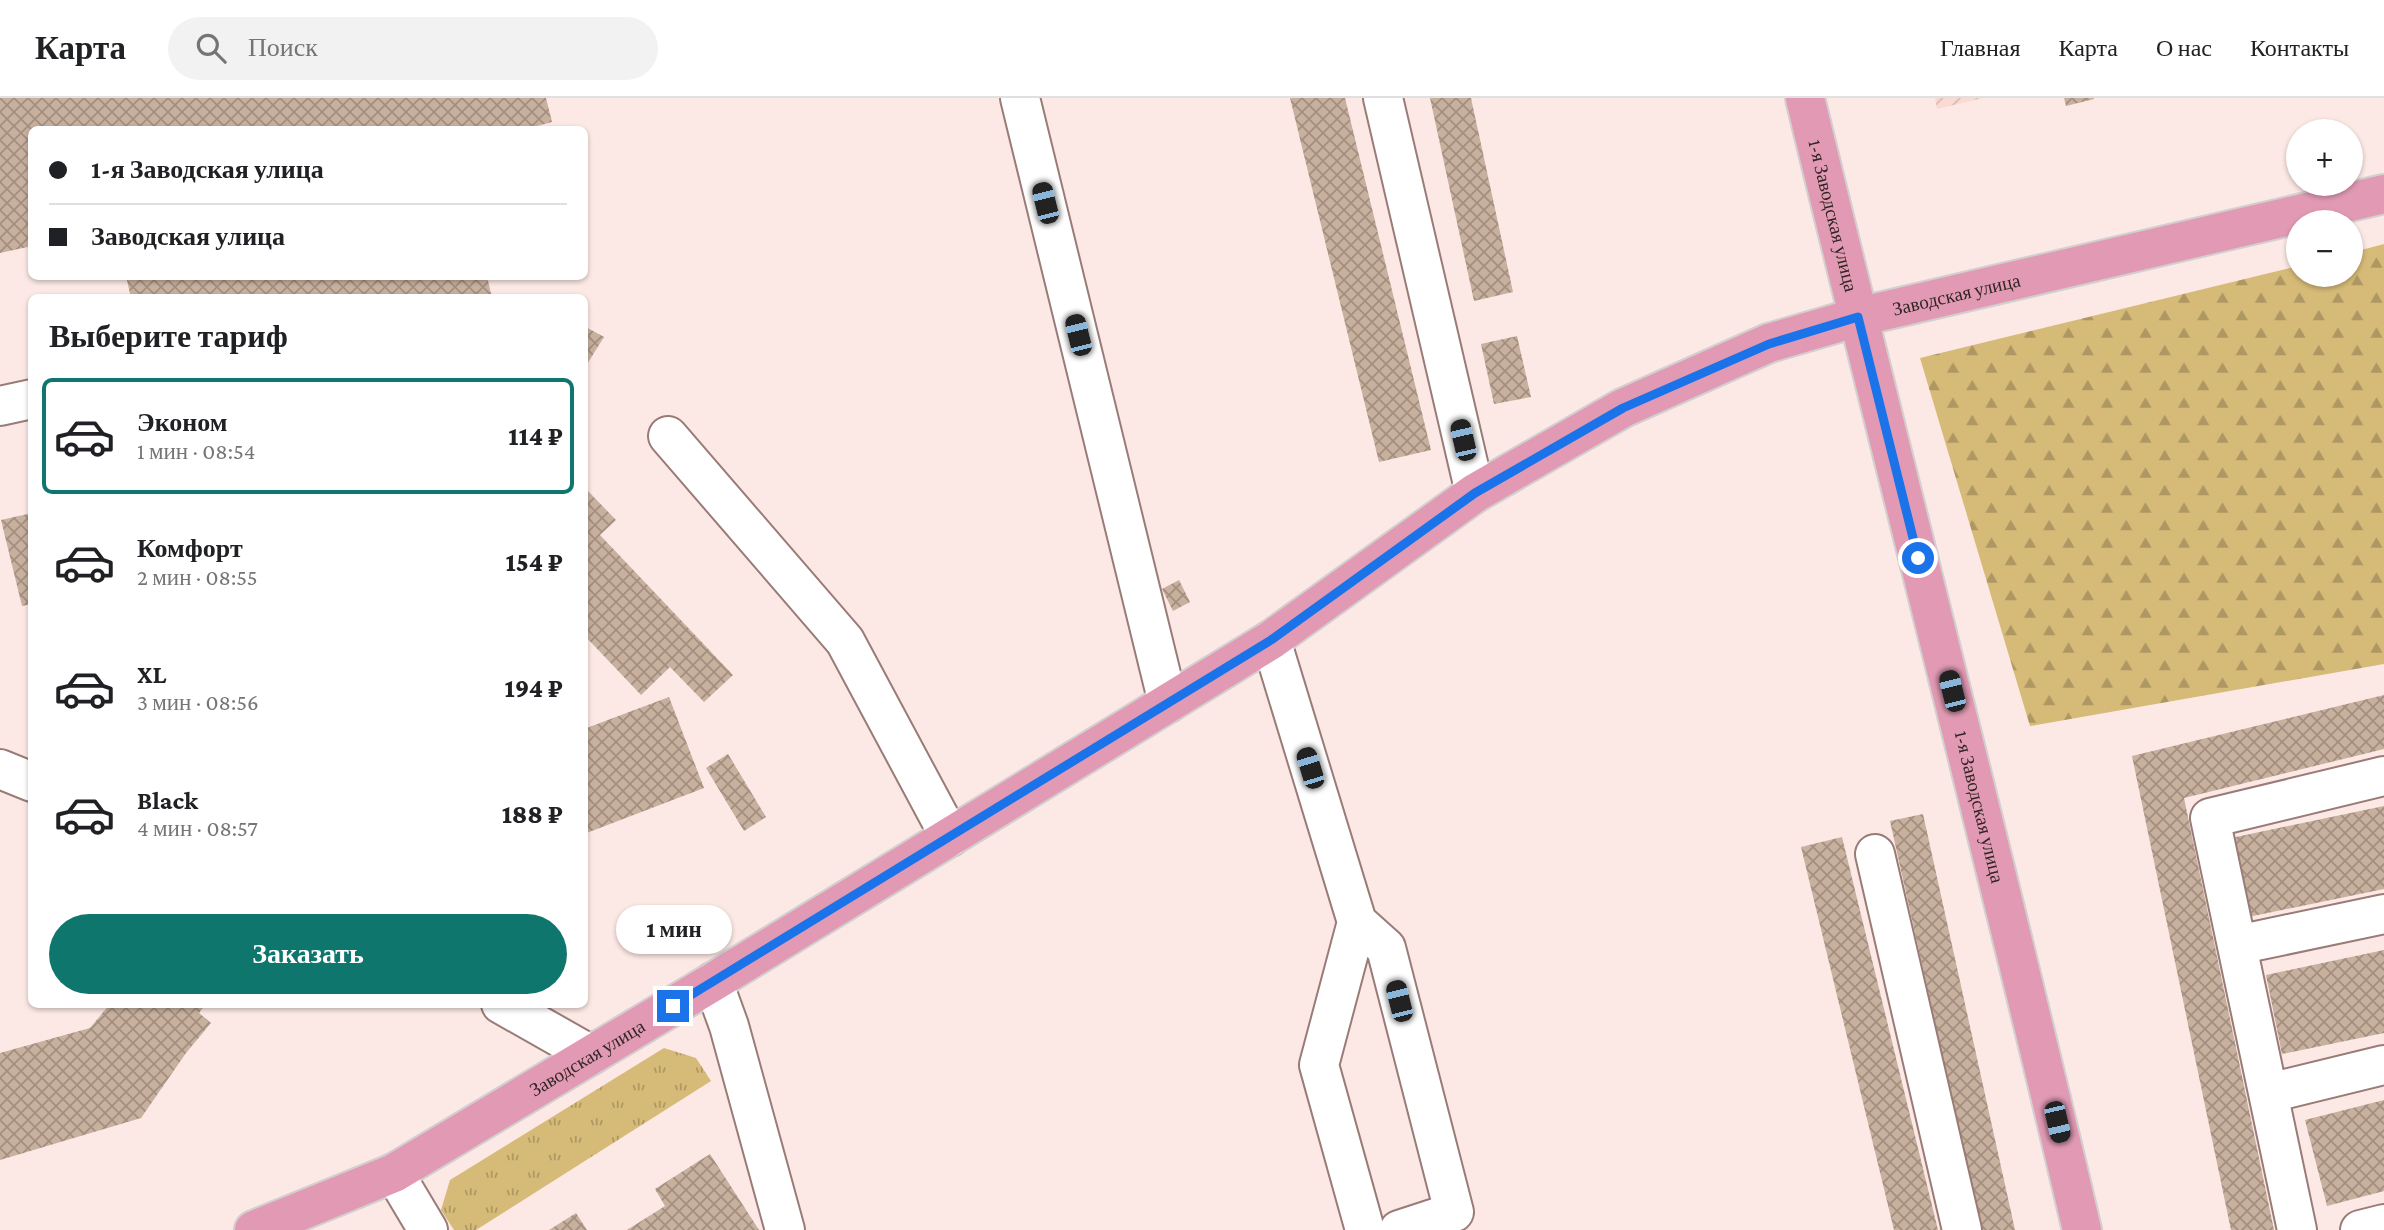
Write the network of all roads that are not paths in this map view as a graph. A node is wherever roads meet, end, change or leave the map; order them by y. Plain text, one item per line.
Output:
1 (1020, 98) edge
2 (1383, 98) edge
3 (1805, 98) edge
4 (2384, 194) edge
5 (1858, 317) junction
6 (28, 401) edge
7 (0, 406) edge
8 (668, 436) dead end
9 (1475, 493) junction
10 (1271, 640) junction
11 (1168, 703) junction
12 (0, 769) edge
13 (2384, 776) edge
14 (28, 780) edge
15 (950, 837) junction
16 (1875, 854) dead end
17 (2384, 914) edge
18 (1357, 922) junction
19 (2237, 945) junction
20 (713, 982) junction
21 (508, 1008) edge
22 (591, 1055) junction
23 (2384, 1065) edge
24 (2269, 1093) junction
25 (394, 1173) junction
26 (294, 1221) edge
27 (2384, 1224) edge
28 (254, 1230) edge
29 (428, 1230) edge
30 (785, 1230) edge
31 (1365, 1230) edge
32 (1399, 1230) edge
33 (1962, 1230) edge
34 (2082, 1230) edge
35 (2297, 1230) edge
36 (2360, 1230) edge

1 - 11 lane
2 - 9 lane
3 - 5 main road, 1-я Заводская улица
4 - 5 main road, Заводская улица
5 - 9 main road, Заводская улица
5 - 34 main road, 1-я Заводская улица
6 - 7 lane
8 - 15 lane
9 - 10 main road, Заводская улица
10 - 11 main road, Заводская улица
10 - 18 lane
11 - 15 main road, Заводская улица
12 - 14 lane
13 - 19 lane
15 - 20 main road, Заводская улица
16 - 33 lane
17 - 19 lane
18 - 31 lane
18 - 32 lane
19 - 24 lane
20 - 22 main road, Заводская улица
20 - 30 lane
21 - 22 lane
22 - 25 main road, Заводская улица
23 - 24 lane
24 - 35 lane
25 - 26 main road, Заводская улица
25 - 29 lane
26 - 28 main road, Заводская улица
27 - 36 lane

